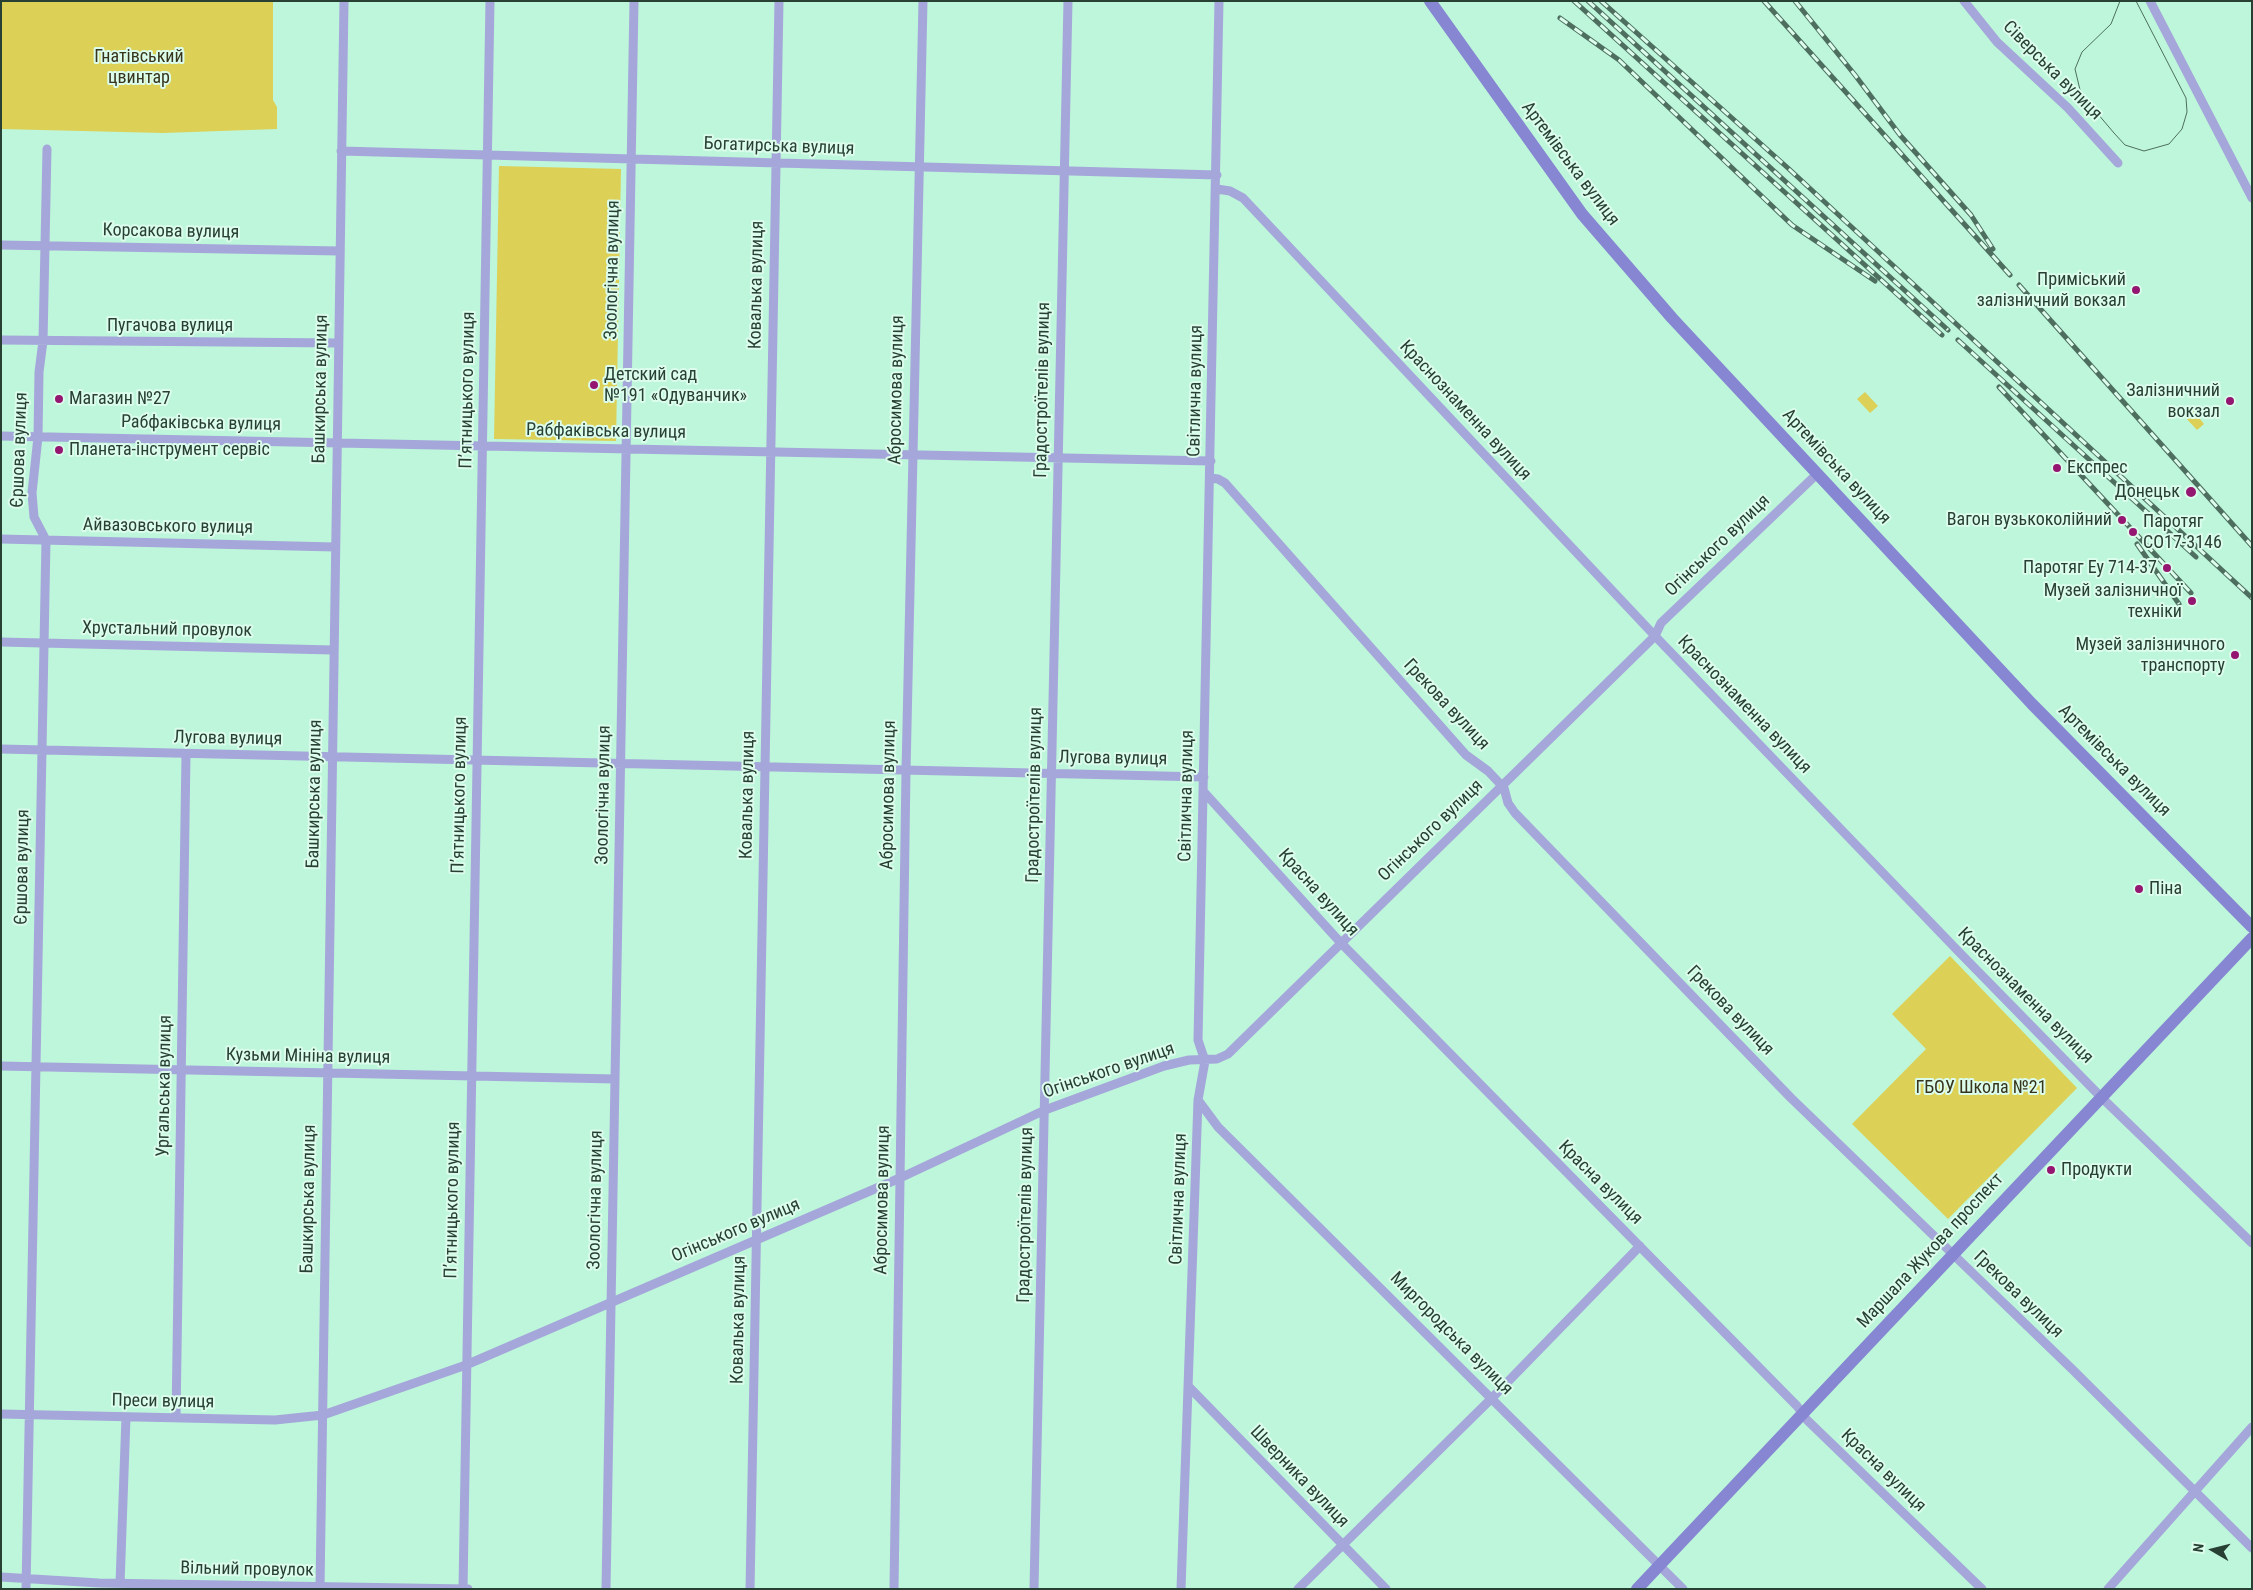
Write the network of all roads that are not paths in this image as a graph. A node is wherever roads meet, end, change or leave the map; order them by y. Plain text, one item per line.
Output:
1 (344, 1) edge
2 (490, 1) edge
3 (634, 1) edge
4 (779, 1) edge
5 (923, 1) edge
6 (1068, 1) edge
7 (1219, 1) edge
8 (1430, 1) edge
9 (1964, 1) edge
10 (2150, 1) edge
11 (47, 149) dead end
12 (341, 151) junction
13 (488, 155) junction
14 (631, 159) junction
15 (776, 163) junction
16 (2118, 163) dead end
17 (919, 167) junction
18 (1064, 171) junction
19 (1217, 175) junction
20 (1217, 189) junction
21 (2252, 198) edge
22 (1, 245) edge
23 (47, 245) junction
24 (340, 251) junction
25 (1, 340) edge
26 (44, 341) junction
27 (338, 343) junction
28 (1, 436) edge
29 (38, 437) junction
30 (336, 443) junction
31 (483, 446) junction
32 (626, 449) junction
33 (770, 452) junction
34 (912, 455) junction
35 (1058, 458) junction
36 (1211, 461) junction
37 (1818, 473) junction
38 (1210, 478) junction
39 (1, 539) edge
40 (46, 540) junction
41 (335, 547) junction
42 (1656, 636) junction
43 (1, 642) edge
44 (44, 643) junction
45 (333, 650) junction
46 (1, 749) edge
47 (42, 750) junction
48 (186, 754) junction
49 (331, 758) junction
50 (478, 761) junction
51 (620, 764) junction
52 (765, 767) junction
53 (906, 771) junction
54 (1052, 774) junction
55 (1204, 777) junction
56 (1501, 785) junction
57 (1204, 791) junction
58 (2252, 927) edge
59 (2252, 938) edge
60 (1340, 942) junction
61 (1205, 1061) junction
62 (1, 1066) edge
63 (36, 1067) junction
64 (181, 1071) junction
65 (326, 1073) junction
66 (471, 1076) junction
67 (615, 1079) junction
68 (2100, 1096) junction
69 (1198, 1100) junction
70 (1044, 1110) junction
71 (900, 1178) junction
72 (756, 1240) junction
73 (2252, 1243) edge
74 (1640, 1246) junction
75 (1952, 1254) junction
76 (610, 1302) junction
77 (466, 1365) junction
78 (1189, 1387) junction
79 (1492, 1398) junction
80 (1802, 1413) junction
81 (1, 1414) edge
82 (28, 1414) junction
83 (323, 1416) junction
84 (126, 1417) junction
85 (176, 1418) junction
86 (2252, 1427) edge
87 (2193, 1491) junction
88 (1343, 1544) junction
89 (2252, 1548) edge
90 (1659, 1564) junction
91 (1, 1577) edge
92 (120, 1584) junction
93 (26, 1585) edge
94 (98, 1586) edge
95 (173, 1587) edge
96 (320, 1587) junction
97 (463, 1589) edge
98 (468, 1589) edge
99 (606, 1589) edge
100 (750, 1589) edge
101 (894, 1589) edge
102 (1034, 1589) edge
103 (1181, 1589) edge
104 (1298, 1589) edge
105 (1386, 1589) edge
106 (1637, 1589) edge
107 (1683, 1589) edge
108 (1982, 1589) edge
109 (2108, 1589) edge

1 - 12 street, Башкирська вулиця
2 - 13 street, П’ятницького вулиця
3 - 14 street, Зоологічна вулиця
4 - 15 street, Ковалька вулиця
5 - 17 street, Абросимова вулиця
6 - 18 street, Градостроїтелiв вулиця
7 - 19 street, Світлична вулиця
8 - 37 main road, Артемівська вулиця
9 - 16 street, Сіверська вулиця
10 - 21 street
11 - 23 street, Єршова вулиця
12 - 13 street, Богатирська вулиця
12 - 24 street, Башкирська вулиця
13 - 14 street, Богатирська вулиця
13 - 31 street, П’ятницького вулиця
14 - 15 street, Богатирська вулиця
14 - 32 street, Зоологічна вулиця
15 - 17 street, Богатирська вулиця
15 - 33 street, Ковалька вулиця
17 - 18 street, Богатирська вулиця
17 - 34 street, Абросимова вулиця
18 - 19 street, Богатирська вулиця
18 - 35 street, Градостроїтелiв вулиця
19 - 20 street, Світлична вулиця
20 - 36 street, Світлична вулиця
20 - 42 street, Краснознаменна вулиця
22 - 23 street, Корсакова вулиця
23 - 24 street, Корсакова вулиця
23 - 26 street, Єршова вулиця
24 - 27 street, Башкирська вулиця
25 - 26 street, Пугачова вулиця
26 - 27 street, Пугачова вулиця
26 - 29 street, Єршова вулиця
27 - 30 street, Башкирська вулиця
28 - 29 street, Рабфаківська вулиця
29 - 30 street, Рабфаківська вулиця
29 - 40 street, Єршова вулиця
30 - 31 street, Рабфаківська вулиця
30 - 41 street, Башкирська вулиця
31 - 32 street, Рабфаківська вулиця
31 - 50 street, П’ятницького вулиця
32 - 33 street, Рабфаківська вулиця
32 - 51 street, Зоологічна вулиця
33 - 34 street, Рабфаківська вулиця
33 - 52 street, Ковалька вулиця
34 - 35 street, Рабфаківська вулиця
34 - 53 street, Абросимова вулиця
35 - 36 street, Рабфаківська вулиця
35 - 54 street, Градостроїтелiв вулиця
36 - 38 street, Світлична вулиця
37 - 42 street, Огінського вулиця
37 - 58 main road, Артемівська вулиця
38 - 55 street, Світлична вулиця
38 - 56 street, Грекова вулиця
39 - 40 street, Айвазовського вулиця
40 - 41 street, Айвазовського вулиця
40 - 44 street, Єршова вулиця
41 - 45 street, Башкирська вулиця
42 - 56 street, Огінського вулиця
42 - 68 street, Краснознаменна вулиця
43 - 44 street, Хрустальний провулок
44 - 45 street, Хрустальний провулок
44 - 47 street, Єршова вулиця
45 - 49 street, Башкирська вулиця
46 - 47 street, Лугова вулиця
47 - 48 street, Лугова вулиця
47 - 63 street, Єршова вулиця
48 - 49 street, Лугова вулиця
48 - 64 street, Ургальська вулиця
49 - 50 street, Лугова вулиця
49 - 65 street, Башкирська вулиця
50 - 51 street, Лугова вулиця
50 - 66 street, П’ятницького вулиця
51 - 52 street, Лугова вулиця
51 - 67 street, Зоологічна вулиця
52 - 53 street, Лугова вулиця
52 - 72 street, Ковалька вулиця
53 - 54 street, Лугова вулиця
53 - 71 street, Абросимова вулиця
54 - 55 street, Лугова вулиця
54 - 70 street, Градостроїтелiв вулиця
55 - 57 street, Світлична вулиця
56 - 60 street, Огінського вулиця
56 - 75 street, Грекова вулиця
57 - 60 street, Красна вулиця
57 - 61 street, Світлична вулиця
59 - 68 main road, Маршала Жукова проспект
60 - 61 street, Огінського вулиця
60 - 74 street, Красна вулиця
61 - 69 street, Світлична вулиця
61 - 70 street, Огінського вулиця
62 - 63 street, Кузьми Мініна вулиця
63 - 64 street, Кузьми Мініна вулиця
63 - 82 street, Єршова вулиця
64 - 65 street, Кузьми Мініна вулиця
64 - 85 street, Ургальська вулиця
65 - 66 street, Кузьми Мініна вулиця
65 - 83 street, Башкирська вулиця
66 - 67 street, Кузьми Мініна вулиця
66 - 77 street, П’ятницького вулиця
67 - 76 street, Зоологічна вулиця
68 - 73 street, Краснознаменна вулиця
68 - 75 main road, Маршала Жукова проспект
69 - 78 street, Світлична вулиця
69 - 79 street, Миргородська вулиця
70 - 71 street, Огінського вулиця
70 - 102 street, Градостроїтелiв вулиця
71 - 72 street, Огінського вулиця
71 - 101 street, Абросимова вулиця
72 - 76 street, Огінського вулиця
72 - 100 street, Ковалька вулиця
74 - 79 street
74 - 80 street, Красна вулиця
75 - 80 main road, Маршала Жукова проспект
75 - 87 street, Грекова вулиця
76 - 77 street, Огінського вулиця
76 - 99 street, Зоологічна вулиця
77 - 83 street, Огінського вулиця
77 - 97 street, П’ятницького вулиця
78 - 88 street, Шверника вулиця
78 - 103 street, Світлична вулиця
79 - 88 street
79 - 90 street, Миргородська вулиця
80 - 90 main road, Маршала Жукова проспект
80 - 108 street, Красна вулиця
81 - 82 street, Преси вулиця
82 - 84 street, Преси вулиця
82 - 93 street, Єршова вулиця
83 - 85 street, Преси вулиця
83 - 96 street, Башкирська вулиця
84 - 85 street, Преси вулиця
84 - 92 street
86 - 87 street
87 - 89 street, Грекова вулиця
87 - 109 street
88 - 104 street
88 - 105 street, Шверника вулиця
90 - 106 main road, Маршала Жукова проспект
90 - 107 street, Миргородська вулиця
91 - 93 street
92 - 94 street, Вільний провулок
92 - 95 street, Вільний провулок
93 - 94 street, Вільний провулок
95 - 96 street, Вільний провулок
96 - 97 street, Вільний провулок
97 - 98 street, Вільний провулок

